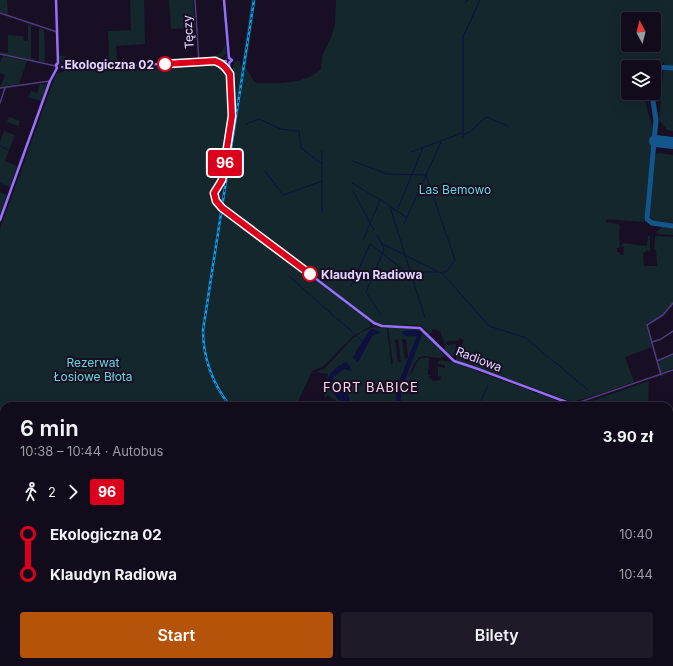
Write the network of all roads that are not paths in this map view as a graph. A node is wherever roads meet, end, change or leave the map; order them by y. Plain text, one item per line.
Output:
1 (56, 0) edge
2 (195, 0) edge
3 (225, 0) edge
4 (0, 13) edge
5 (57, 32) junction
6 (0, 54) edge
7 (229, 58) junction
8 (215, 61) junction
9 (226, 61) junction
10 (199, 62) junction
11 (58, 63) junction
12 (229, 64) junction
13 (56, 67) junction
14 (62, 67) junction
15 (230, 74) junction
16 (50, 81) junction
17 (0, 88) edge
18 (5, 88) junction
19 (0, 103) edge
20 (0, 220) edge
21 (673, 303) edge
22 (673, 332) edge
23 (652, 342) junction
24 (673, 354) edge
25 (657, 361) junction
26 (673, 370) edge
27 (661, 375) junction
28 (565, 402) edge
29 (580, 402) edge

1 - 5 main road
2 - 10 street, Tęczy
3 - 7 main road, Radiowa
4 - 5 street
5 - 11 main road
6 - 13 street
7 - 9 main road
7 - 12 main road, Radiowa
8 - 9 main road
8 - 10 main road
8 - 15 main road
9 - 12 main road
10 - 14 main road
11 - 13 main road
11 - 14 main road
12 - 15 main road, Radiowa
13 - 14 main road
13 - 16 main road
15 - 28 main road, Radiowa
16 - 18 street
16 - 20 main road
17 - 18 street
18 - 19 street
21 - 23 street
22 - 23 street
23 - 25 street
24 - 25 street
25 - 27 street
26 - 27 street
27 - 29 street

